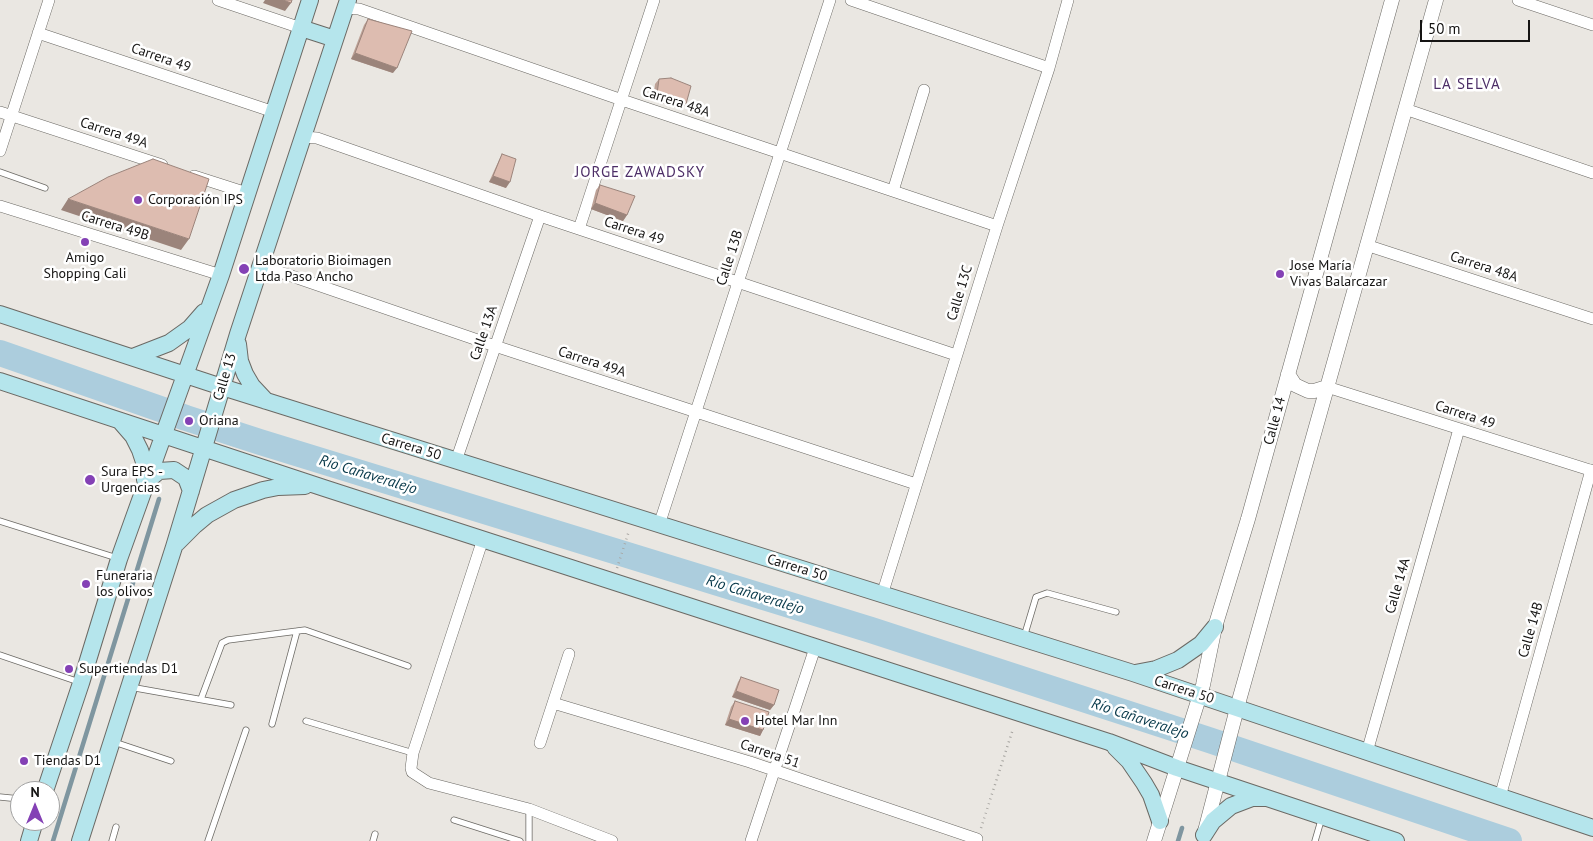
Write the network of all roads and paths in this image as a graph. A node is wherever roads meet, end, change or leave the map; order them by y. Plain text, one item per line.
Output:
1 (49, 0) edge
2 (218, 0) edge
3 (310, 0) edge
4 (654, 0) edge
5 (830, 0) edge
6 (851, 0) edge
7 (1068, 0) edge
8 (1392, 0) edge
9 (1436, 0) edge
10 (1518, 0) edge
11 (346, 4) edge
12 (1593, 25) edge
13 (301, 28) junction
14 (38, 33) junction
15 (335, 39) junction
16 (1049, 68) junction
17 (924, 90) dead end
18 (622, 100) junction
19 (1405, 108) junction
20 (0, 112) edge
21 (274, 112) junction
22 (12, 116) junction
23 (303, 137) junction
24 (0, 151) edge
25 (780, 153) junction
26 (0, 172) edge
27 (1593, 173) edge
28 (45, 188) dead end
29 (893, 191) junction
30 (247, 193) junction
31 (0, 206) edge
32 (540, 216) junction
33 (997, 226) junction
34 (579, 229) junction
35 (1366, 245) junction
36 (260, 269) junction
37 (221, 275) junction
38 (738, 282) junction
39 (209, 307) junction
40 (0, 314) edge
41 (1593, 319) edge
42 (238, 334) junction
43 (495, 346) junction
44 (956, 355) junction
45 (133, 357) junction
46 (1288, 374) junction
47 (183, 380) junction
48 (0, 381) edge
49 (1327, 387) junction
50 (220, 393) junction
51 (267, 401) junction
52 (696, 412) junction
53 (117, 418) junction
54 (1459, 428) junction
55 (166, 430) junction
56 (205, 443) junction
57 (456, 461) junction
58 (1592, 471) edge
59 (916, 484) junction
60 (146, 486) junction
61 (324, 488) junction
62 (191, 491) junction
63 (0, 521) edge
64 (659, 525) junction
65 (483, 539) junction
66 (624, 546) dead end
67 (174, 547) junction
68 (119, 559) junction
69 (617, 566) dead end
70 (882, 595) junction
71 (1116, 612) dead end
72 (1215, 627) junction
73 (297, 631) junction
74 (1023, 639) junction
75 (815, 648) junction
76 (569, 654) dead end
77 (0, 655) edge
78 (408, 666) dead end
79 (1133, 673) junction
80 (81, 683) junction
81 (128, 687) junction
82 (201, 699) junction
83 (1198, 699) junction
84 (553, 703) junction
85 (231, 705) dead end
86 (1236, 712) junction
87 (306, 721) dead end
88 (272, 724) dead end
89 (246, 730) dead end
90 (1013, 730) dead end
91 (112, 741) junction
92 (1109, 742) junction
93 (540, 743) dead end
94 (1367, 752) junction
95 (413, 753) junction
96 (171, 761) dead end
97 (1179, 763) junction
98 (774, 771) junction
99 (1219, 776) junction
100 (48, 781) edge
101 (1500, 797) junction
102 (1266, 798) junction
103 (529, 810) junction
104 (1322, 817) junction
105 (454, 820) dead end
106 (1160, 821) junction
107 (116, 827) dead end
108 (1593, 828) edge
109 (375, 834) dead end
110 (1203, 838) edge
111 (977, 840) joint
112 (1389, 840) edge
113 (80, 841) edge
114 (112, 841) edge
115 (208, 841) edge
116 (373, 841) edge
117 (520, 841) edge
118 (529, 841) edge
119 (612, 841) edge
120 (751, 841) edge
121 (1154, 841) edge
122 (1315, 841) edge

1 - 14 street
2 - 13 street
3 - 13 main road
4 - 18 street
5 - 25 street, Calle 13B
6 - 16 street
7 - 16 street, Calle 13C
8 - 46 street, Calle 14
9 - 19 street
10 - 12 street
11 - 15 main road, Calle 13
11 - 18 street, Carrera 48A
13 - 15 main road
13 - 21 main road
14 - 21 street, Carrera 49
14 - 22 street
15 - 23 main road, Calle 13
16 - 33 street, Calle 13C
17 - 29 street
18 - 25 street, Carrera 48A
18 - 34 street
19 - 27 street
19 - 35 street
20 - 22 street, Carrera 49A
21 - 30 main road
22 - 24 street
22 - 30 street, Carrera 49A
23 - 32 street, Carrera 49
23 - 36 main road, Calle 13
25 - 29 street, Carrera 48A
25 - 38 street, Calle 13B
26 - 28 lane
29 - 33 street, Carrera 48A
30 - 37 main road
31 - 37 street, Carrera 49B
32 - 34 street, Carrera 49
32 - 43 street, Calle 13A
33 - 44 street, Calle 13C
34 - 38 street, Carrera 49
35 - 41 street, Carrera 48A
35 - 49 street
36 - 42 main road, Calle 13
36 - 43 street, Carrera 49A
37 - 39 main road
38 - 44 street, Carrera 49
38 - 52 street, Calle 13B
39 - 45 main road
39 - 47 main road
40 - 45 main road, Carrera 50
42 - 50 main road, Calle 13
42 - 51 main road
43 - 52 street, Carrera 49A
43 - 57 street, Calle 13A
44 - 59 street, Calle 13C
45 - 47 main road, Carrera 50
46 - 49 street
46 - 72 street, Calle 14
47 - 50 main road, Carrera 50
47 - 55 main road
48 - 53 main road
49 - 54 street, Carrera 49
49 - 86 street
50 - 51 main road, Carrera 50
50 - 56 main road, Calle 13
51 - 57 main road, Carrera 50
52 - 59 street, Carrera 49A
52 - 64 street, Calle 13B
53 - 55 main road
53 - 60 main road
54 - 58 street, Carrera 49
54 - 94 street, Calle 14A
55 - 56 main road
55 - 60 main road
56 - 61 main road
56 - 62 main road, Calle 13
57 - 64 main road, Carrera 50
58 - 101 street, Calle 14B
59 - 70 street, Calle 13C
60 - 62 main road
60 - 68 main road
61 - 65 main road
61 - 67 main road
62 - 67 main road, Calle 13
63 - 68 lane
64 - 70 main road, Carrera 50
65 - 75 main road
65 - 95 street
66 - 69 path
67 - 81 main road, Calle 13
68 - 80 main road
70 - 74 main road, Carrera 50
71 - 74 lane
72 - 79 main road
72 - 83 street, Calle 14
73 - 78 lane
73 - 82 lane
73 - 88 lane
74 - 79 main road, Carrera 50
75 - 92 main road
75 - 98 street
76 - 84 street
77 - 80 lane
79 - 83 main road, Carrera 50
80 - 100 main road
81 - 82 lane
81 - 91 main road, Calle 13
82 - 85 lane
83 - 86 main road, Carrera 50
83 - 97 street, Calle 14
84 - 93 street
84 - 98 street, Carrera 51
86 - 94 main road, Carrera 50
86 - 99 street
87 - 95 lane
89 - 115 lane
90 - 111 path
91 - 96 lane
91 - 113 main road, Calle 13
92 - 97 main road
92 - 106 main road
94 - 101 main road, Carrera 50
95 - 103 street
97 - 99 main road
97 - 106 street, Calle 14
98 - 111 street, Carrera 51
98 - 120 street
99 - 102 main road
99 - 110 street
101 - 108 main road, Carrera 50
102 - 104 main road
102 - 110 main road
103 - 118 lane
103 - 119 street
104 - 112 main road
104 - 122 lane
105 - 117 lane
106 - 121 street, Calle 14
107 - 114 lane
109 - 116 lane

